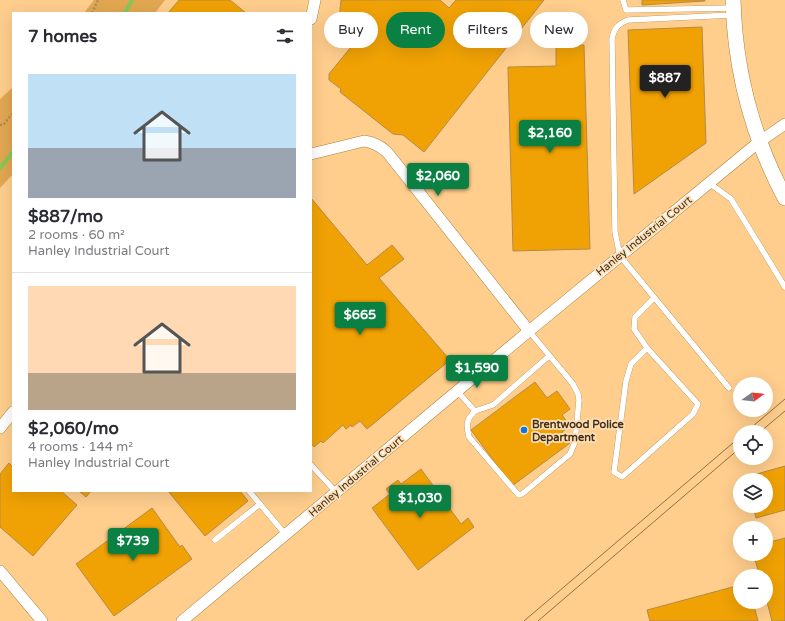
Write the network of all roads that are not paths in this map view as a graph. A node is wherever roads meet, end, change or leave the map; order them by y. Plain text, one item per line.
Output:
1 (315, 0) edge
2 (623, 0) edge
3 (734, 8) edge
4 (312, 14) edge
5 (785, 124) edge
6 (759, 142) junction
7 (312, 154) edge
8 (709, 183) junction
9 (785, 198) edge
10 (620, 256) junction
11 (785, 287) edge
12 (654, 298) junction
13 (529, 330) junction
14 (646, 348) junction
15 (549, 356) junction
16 (729, 388) dead end
17 (457, 391) junction
18 (475, 411) junction
19 (12, 413) edge
20 (0, 428) edge
21 (312, 466) edge
22 (250, 492) edge
23 (336, 492) junction
24 (260, 504) junction
25 (285, 534) junction
26 (215, 540) dead end
27 (0, 571) edge
28 (42, 621) edge
29 (182, 621) edge

1 - 4 street
2 - 3 lane
3 - 6 street
3 - 10 lane
5 - 6 street, Hanley Industrial Court
6 - 8 street, Hanley Industrial Court
6 - 9 street
7 - 13 street
8 - 10 street, Hanley Industrial Court
8 - 11 lane
10 - 12 lane
10 - 13 street, Hanley Industrial Court
12 - 14 lane
12 - 16 lane
13 - 15 lane
13 - 17 street, Hanley Industrial Court
14 - 14 lane
15 - 18 lane
15 - 18 lane
17 - 18 lane
17 - 23 street, Hanley Industrial Court
19 - 20 street
21 - 23 lane
22 - 24 lane
23 - 25 street, Hanley Industrial Court
24 - 25 lane
24 - 26 lane
25 - 29 street, Hanley Industrial Court
27 - 28 street

